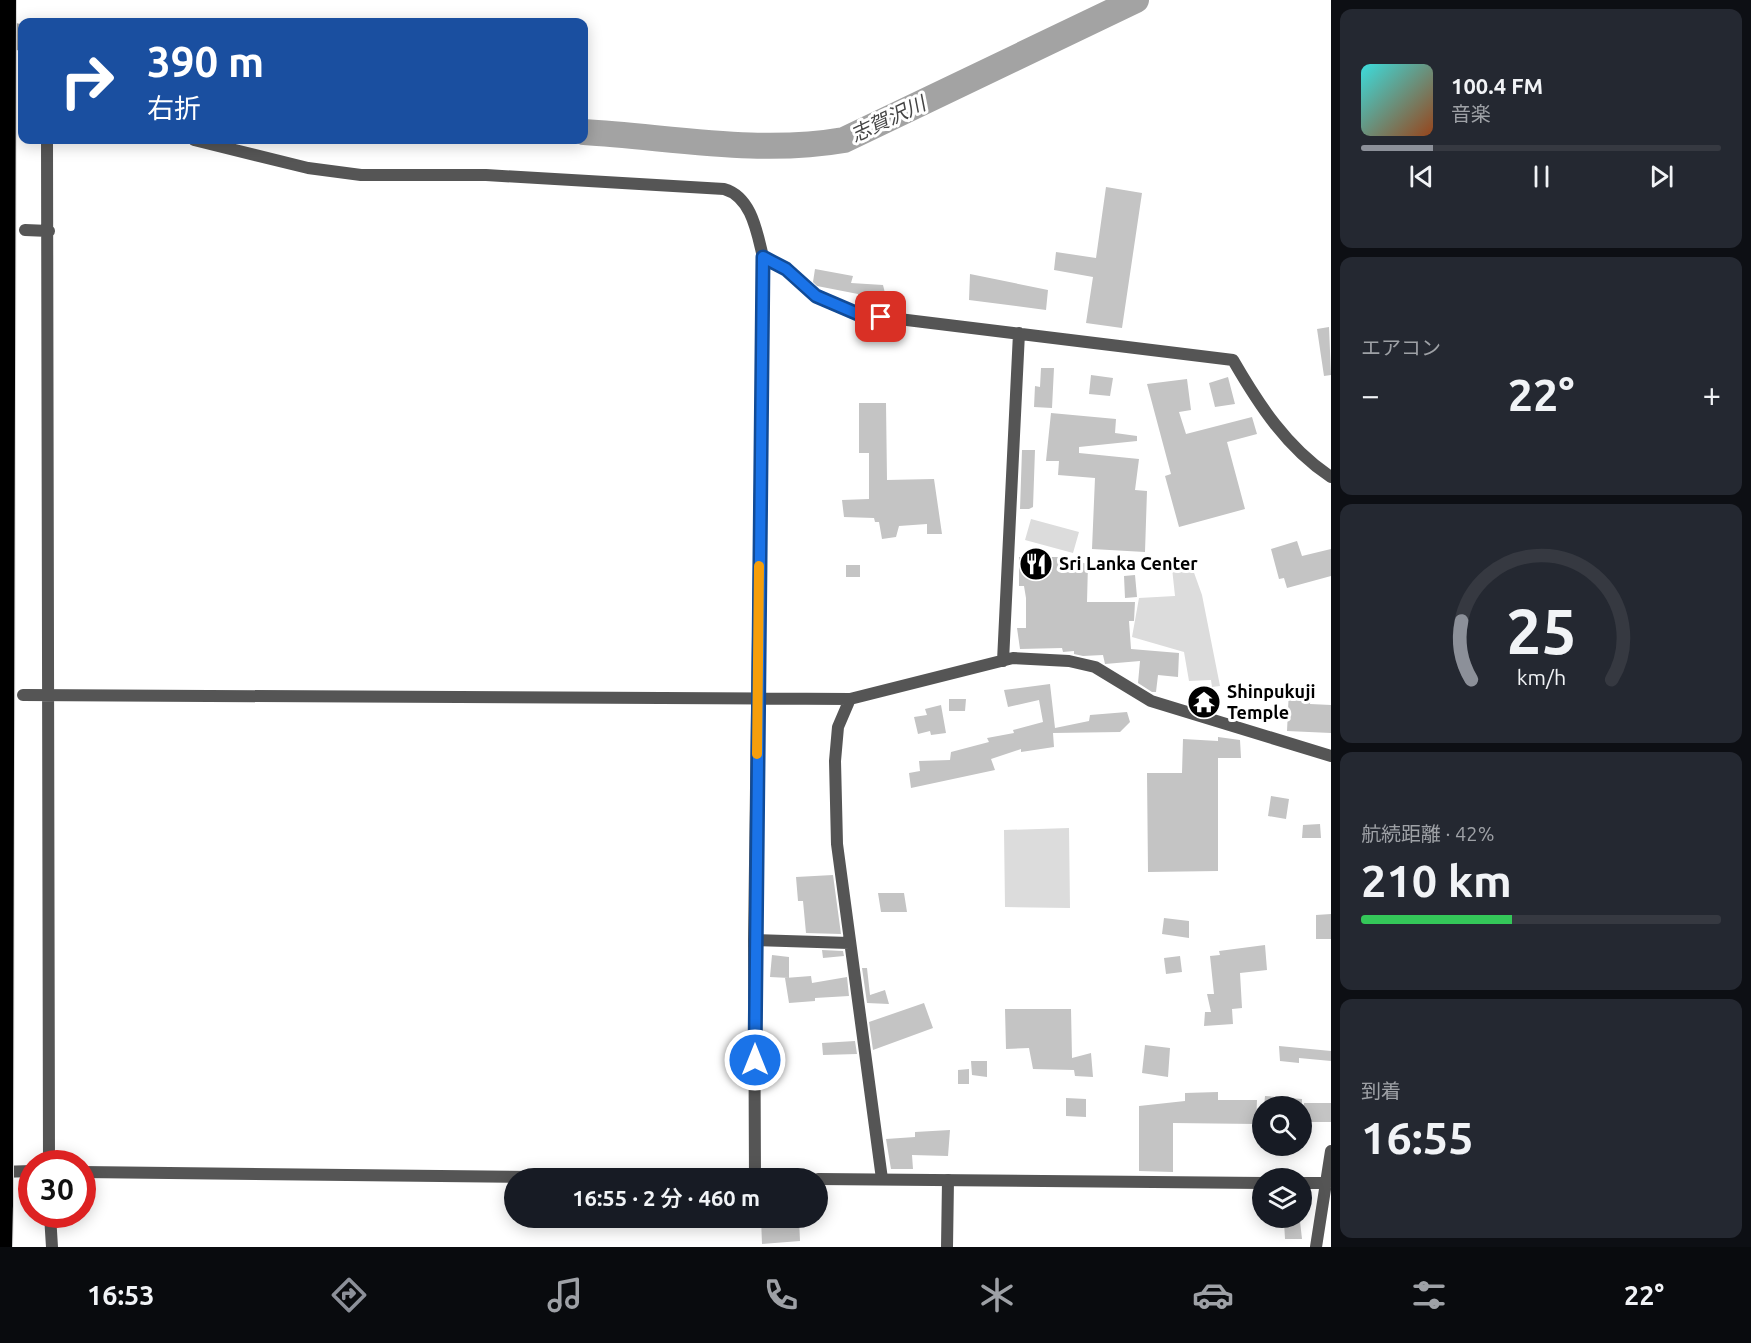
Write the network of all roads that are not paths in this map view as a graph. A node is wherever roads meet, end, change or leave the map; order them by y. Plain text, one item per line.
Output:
1 (8, 0) edge
2 (47, 144) edge
3 (210, 144) edge
4 (25, 230) dead end
5 (49, 231) junction
6 (763, 257) junction
7 (1019, 333) junction
8 (1331, 477) edge
9 (1003, 661) junction
10 (23, 695) dead end
11 (50, 695) junction
12 (758, 698) junction
13 (850, 699) junction
14 (1331, 756) edge
15 (754, 940) junction
16 (849, 943) junction
17 (49, 1150) edge
18 (1331, 1151) edge
19 (756, 1168) edge
20 (0, 1172) edge
21 (18, 1172) edge
22 (96, 1172) edge
23 (504, 1177) edge
24 (828, 1179) edge
25 (882, 1179) junction
26 (948, 1180) junction
27 (1252, 1183) edge
28 (1312, 1183) edge
29 (1329, 1184) edge
30 (51, 1228) edge
31 (3, 1247) edge
32 (52, 1247) edge
33 (947, 1247) edge
34 (1316, 1247) edge

1 - 31 highway, bridge
2 - 5 street
3 - 6 street
4 - 5 street
5 - 11 street
6 - 7 street
6 - 12 street
7 - 8 street
7 - 9 street
9 - 13 street
9 - 14 street
10 - 11 street
11 - 12 street
11 - 17 street
12 - 13 street
12 - 15 street
13 - 16 street
15 - 16 street
15 - 19 street
16 - 25 street
18 - 29 street
20 - 21 street
22 - 23 street
24 - 25 street
25 - 26 street
26 - 27 street
26 - 33 street
28 - 29 street
29 - 34 street
30 - 32 street

